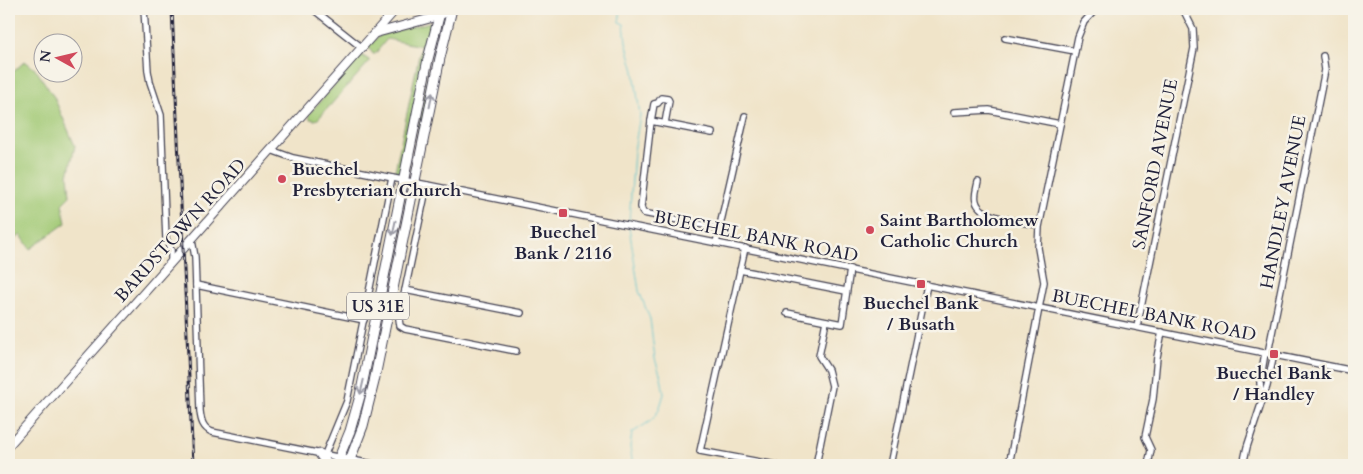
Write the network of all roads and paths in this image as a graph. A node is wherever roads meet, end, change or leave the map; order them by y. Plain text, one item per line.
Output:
1 (144, 9) edge
2 (313, 9) edge
3 (396, 9) edge
4 (452, 9) edge
5 (1096, 9) edge
6 (1183, 9) edge
7 (440, 12) edge
8 (374, 34) junction
9 (1004, 38) dead end
10 (432, 42) junction
11 (442, 45) junction
12 (361, 47) junction
13 (1075, 51) junction
14 (1323, 56) dead end
15 (954, 112) dead end
16 (745, 116) dead end
17 (651, 121) junction
18 (665, 123) junction
19 (1060, 124) junction
20 (712, 134) dead end
21 (271, 150) junction
22 (392, 178) junction
23 (409, 181) junction
24 (978, 182) dead end
25 (427, 185) junction
26 (1039, 225) junction
27 (719, 228) junction
28 (192, 240) junction
29 (716, 242) junction
30 (745, 248) junction
31 (171, 262) junction
32 (740, 270) junction
33 (850, 270) junction
34 (196, 285) junction
35 (927, 286) junction
36 (405, 290) junction
37 (846, 291) junction
38 (1040, 308) junction
39 (521, 313) dead end
40 (787, 313) dead end
41 (364, 320) junction
42 (826, 321) junction
43 (1136, 327) junction
44 (1162, 332) junction
45 (516, 351) dead end
46 (1269, 353) junction
47 (1354, 371) edge
48 (9, 445) edge
49 (322, 454) junction
50 (338, 462) edge
51 (350, 463) edge
52 (328, 465) edge
53 (377, 465) edge
54 (776, 465) edge
55 (816, 465) edge
56 (890, 465) edge
57 (1010, 465) edge
58 (1148, 465) edge
59 (1243, 465) edge

1 - 31 street
2 - 12 street
3 - 8 main road, BARDSTOWN ROAD
4 - 7 main road, BARDSTOWN ROAD
4 - 11 main road, US 31E
5 - 13 street
6 - 43 street, SANFORD AVENUE
7 - 8 main road, BARDSTOWN ROAD
7 - 10 main road, US 31E
8 - 12 main road, BARDSTOWN ROAD
9 - 13 street
10 - 11 street
10 - 23 main road, US 31E
23 -> 11 main road, US 31E
12 - 21 main road, BARDSTOWN ROAD
13 - 19 street
14 - 46 street, HANDLEY AVENUE
15 - 19 street
16 - 27 street
17 - 18 street
17 - 18 street
17 - 27 street
18 - 20 street
19 - 26 street
21 - 22 street, BUECHEL BANK ROAD
21 - 28 main road, BARDSTOWN ROAD
22 - 23 street, BUECHEL BANK ROAD
22 - 41 street
23 - 25 street, BUECHEL BANK ROAD
23 -> 50 main road, US 31E
23 - 51 main road, US 31E
24 - 26 street
25 - 29 street, BUECHEL BANK ROAD
25 - 36 street
26 - 38 street
27 - 29 street
28 - 31 main road, BARDSTOWN ROAD
28 - 34 street
29 - 30 street, BUECHEL BANK ROAD
30 - 32 street
30 - 33 street, BUECHEL BANK ROAD
31 - 48 main road, BARDSTOWN ROAD
32 - 37 street
32 - 54 street
33 - 35 street, BUECHEL BANK ROAD
33 - 37 street
34 - 41 street
34 - 49 street
35 - 38 street, BUECHEL BANK ROAD
35 - 56 street
36 - 39 street
36 - 45 street
37 - 42 street
38 - 43 street, BUECHEL BANK ROAD
38 - 57 street
40 - 42 street
41 - 49 street
42 - 55 street
43 - 44 street, BUECHEL BANK ROAD
44 - 46 street, BUECHEL BANK ROAD
44 - 58 street
46 - 47 street, BUECHEL BANK ROAD
46 - 59 street, HANDLEY AVENUE
49 - 50 street
49 - 52 main road
50 - 51 street
51 - 53 street

